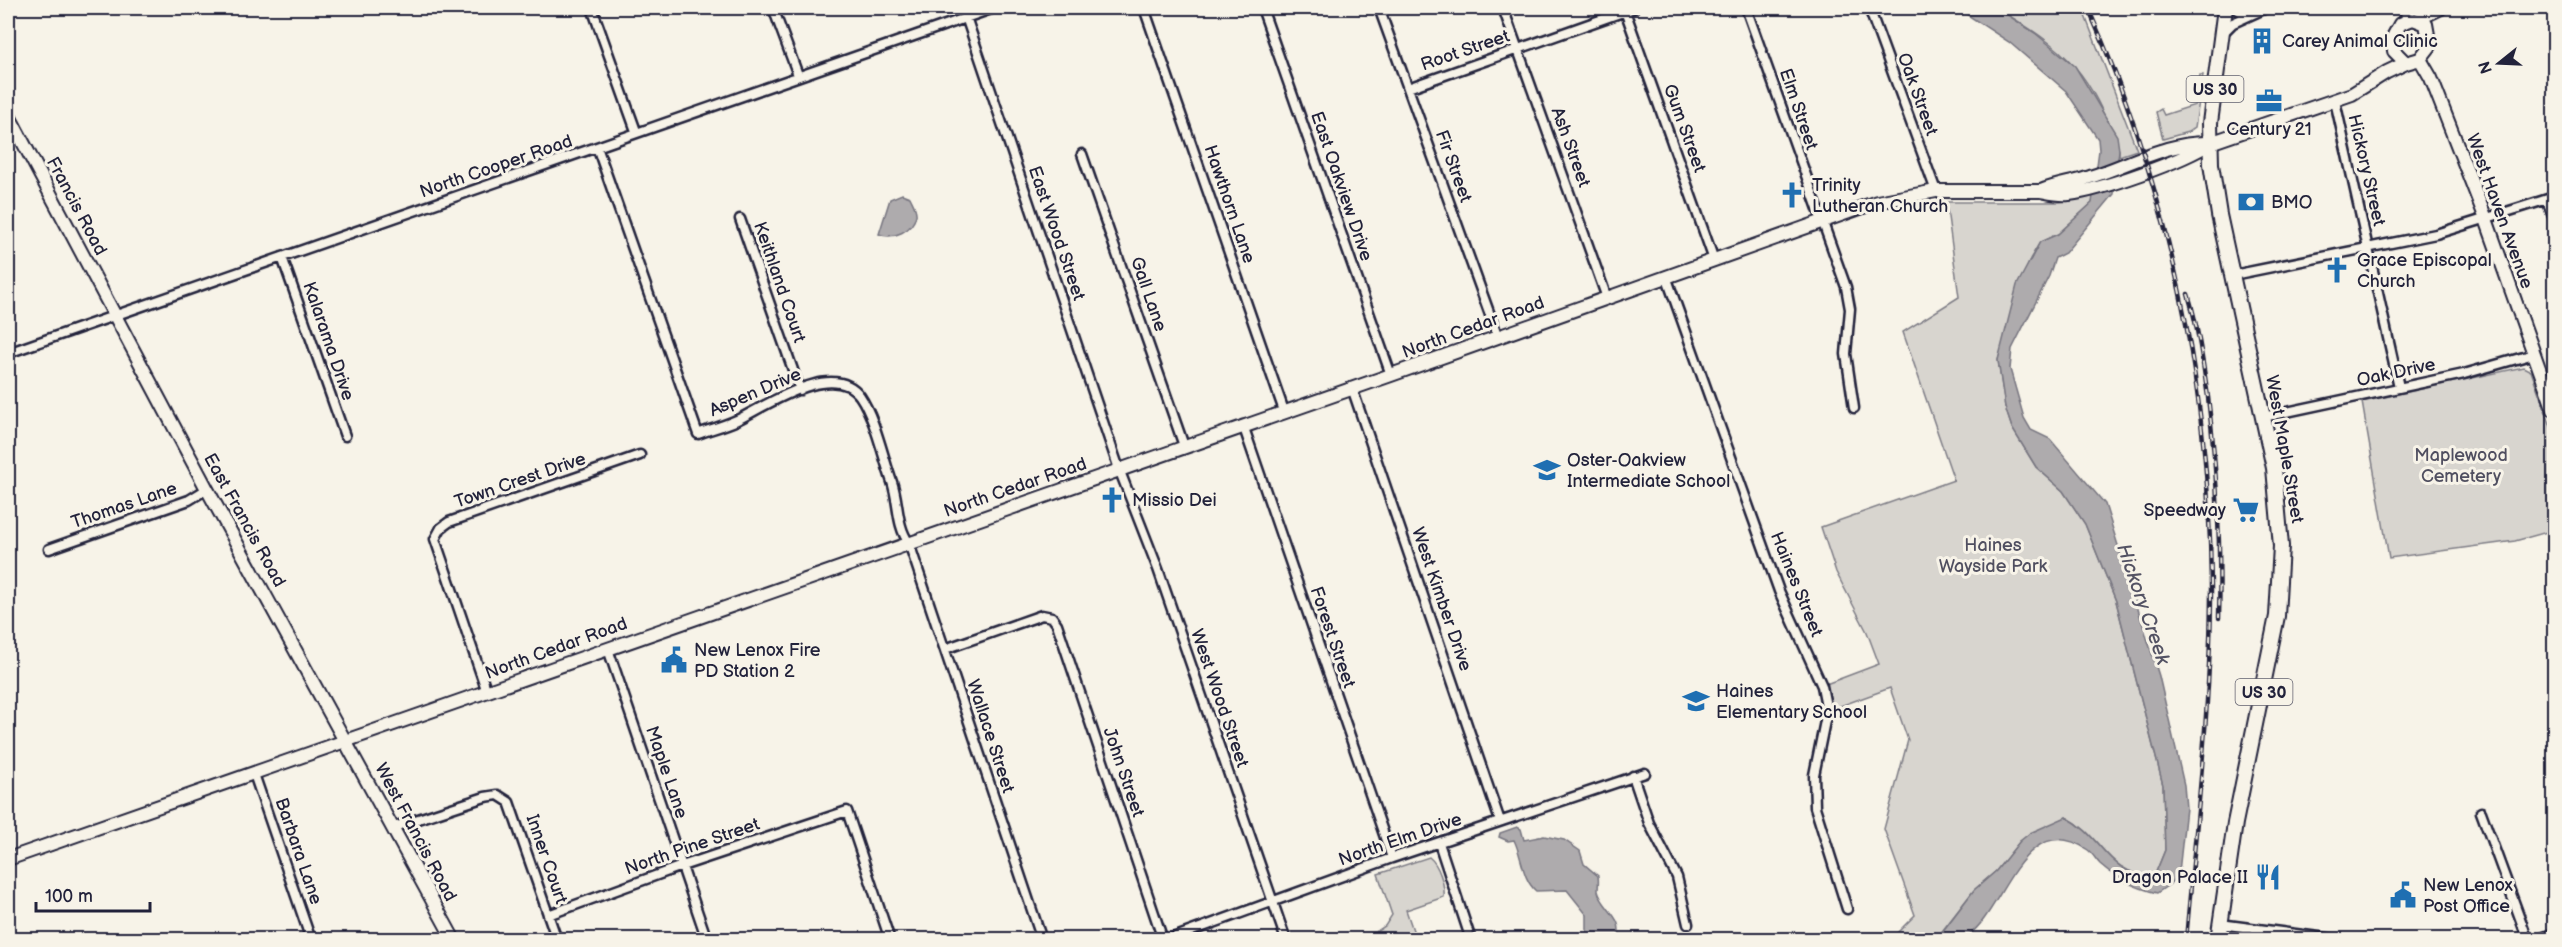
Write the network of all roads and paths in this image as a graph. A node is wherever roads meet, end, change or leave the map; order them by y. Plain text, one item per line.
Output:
1 (592, 8) edge
2 (773, 8) edge
3 (963, 8) edge
4 (994, 8) edge
5 (1144, 8) edge
6 (1262, 8) edge
7 (1379, 8) edge
8 (1503, 8) edge
9 (1746, 8) edge
10 (1869, 8) edge
11 (2225, 8) edge
12 (2235, 8) edge
13 (2266, 8) edge
14 (2439, 8) edge
15 (1628, 9) edge
16 (2252, 13) junction
17 (2410, 16) edge
18 (967, 18) junction
19 (2428, 30) junction
20 (2222, 35) junction
21 (1518, 49) junction
22 (2394, 51) junction
23 (2420, 59) junction
24 (2406, 63) junction
25 (2387, 72) junction
26 (798, 75) junction
27 (1408, 88) junction
28 (2335, 101) junction
29 (8, 114) edge
30 (636, 131) junction
31 (2210, 143) junction
32 (597, 147) junction
33 (1082, 154) dead end
34 (1936, 191) junction
35 (2551, 199) edge
36 (740, 219) dead end
37 (2486, 219) junction
38 (2554, 219) edge
39 (1821, 222) junction
40 (2368, 249) junction
41 (282, 257) junction
42 (1714, 260) junction
43 (2233, 275) junction
44 (1666, 276) junction
45 (1606, 298) junction
46 (114, 316) junction
47 (1498, 336) junction
48 (8, 353) edge
49 (2534, 354) junction
50 (1391, 375) junction
51 (2399, 387) junction
52 (1352, 388) junction
53 (800, 390) junction
54 (1854, 408) dead end
55 (2554, 410) edge
56 (1284, 411) junction
57 (2263, 417) junction
58 (1243, 425) junction
59 (345, 436) dead end
60 (1184, 446) junction
61 (640, 455) dead end
62 (1119, 469) junction
63 (207, 489) junction
64 (909, 543) junction
65 (49, 549) dead end
66 (608, 649) junction
67 (945, 649) junction
68 (487, 692) junction
69 (346, 741) junction
70 (1645, 772) dead end
71 (254, 774) junction
72 (1633, 776) junction
73 (2481, 812) dead end
74 (1500, 821) junction
75 (394, 827) junction
76 (1439, 843) junction
77 (1392, 858) junction
78 (8, 859) edge
79 (682, 866) junction
80 (1273, 902) junction
81 (1847, 909) dead end
82 (548, 915) junction
83 (1688, 924) dead end
84 (2220, 924) junction
85 (2554, 933) edge
86 (312, 939) edge
87 (454, 939) edge
88 (557, 939) edge
89 (707, 939) edge
90 (890, 939) edge
91 (1042, 939) edge
92 (1166, 939) edge
93 (1286, 939) edge
94 (1471, 939) edge
95 (2218, 939) edge
96 (2342, 939) edge
97 (2528, 939) edge
98 (2537, 939) edge

1 - 30 street
2 - 26 street
3 - 18 street, East Wood Street
4 - 18 street, North Cooper Road
5 - 56 street, Hawthorn Lane
6 - 50 street, East Oakview Drive
7 - 27 street, Fir Street
8 - 21 street, Ash Street
9 - 39 street, Elm Street
10 - 34 street, Oak Street
11 - 20 main road, US 30
12 - 16 street
13 - 16 street
14 - 17 street
14 - 19 street
15 - 21 street, Root Street
15 - 42 street, Gum Street
16 - 20 street
17 - 19 street
17 - 22 street
18 - 26 street, North Cooper Road
18 - 62 street, East Wood Street
19 - 23 street
20 - 31 main road, US 30
21 - 27 street, Root Street
21 - 45 street, Ash Street
22 - 24 street
22 - 25 street
23 - 24 street
23 - 37 street, West Haven Avenue
24 - 25 street, North Cedar Road
25 - 28 street, North Cedar Road
26 - 30 street, North Cooper Road
27 - 47 street, Fir Street
28 - 31 street, North Cedar Road
28 - 40 street, Hickory Street
29 - 46 street, Francis Road
30 - 32 street, North Cooper Road
31 - 34 street, North Cedar Road
31 - 43 main road, West Maple Street / US 30
32 - 41 street, North Cooper Road
32 - 53 street, Aspen Drive
33 - 60 street, Gall Lane
34 - 39 street, North Cedar Road
35 - 37 street
35 - 38 street
36 - 53 street, Keithland Court
37 - 40 street
37 - 49 street, West Haven Avenue
39 - 42 street, North Cedar Road
39 - 54 street, Elm Street
40 - 43 street
40 - 51 street, Hickory Street
41 - 46 street, North Cooper Road
41 - 59 street, Kalarama Drive
42 - 44 street, North Cedar Road
43 - 57 main road, West Maple Street / US 30
44 - 45 street, North Cedar Road
44 - 81 street, Haines Street
45 - 47 street, North Cedar Road
46 - 48 street, North Cooper Road
46 - 63 street, East Francis Road
47 - 50 street, North Cedar Road
49 - 51 street, Oak Drive
49 - 55 street, West Haven Avenue
50 - 52 street, North Cedar Road
51 - 57 street, Oak Drive
52 - 56 street, North Cedar Road
52 - 74 street, West Kimber Drive
53 - 64 street, Aspen Drive
56 - 58 street, North Cedar Road
57 - 84 main road, West Maple Street / US 30
58 - 60 street, North Cedar Road
58 - 77 street, Forest Street
60 - 62 street, North Cedar Road
61 - 68 street, Town Crest Drive
62 - 64 street, North Cedar Road
62 - 80 street, West Wood Street
63 - 65 street, Thomas Lane
63 - 69 street, East Francis Road
64 - 66 street, North Cedar Road
64 - 67 street, Wallace Street
66 - 68 street, North Cedar Road
66 - 79 street, Maple Lane
67 - 91 street, Wallace Street
67 - 92 street, John Street
68 - 69 street, North Cedar Road
69 - 71 street, North Cedar Road
69 - 75 street, West Francis Road
70 - 72 street, North Elm Drive
71 - 78 street, North Cedar Road
71 - 86 street, Barbara Lane
72 - 74 street, North Elm Drive
72 - 83 street
73 - 97 street
74 - 76 street, North Elm Drive
75 - 82 street, Inner Court
75 - 87 street, West Francis Road
76 - 77 street, North Elm Drive
76 - 94 street
77 - 80 street, North Elm Drive
79 - 82 street, North Pine Street
79 - 89 street, Maple Lane
79 - 90 street, North Pine Street
80 - 92 street, North Elm Drive
80 - 93 street, West Wood Street
82 - 88 street, Inner Court
84 - 95 main road, West Maple Street / US 30
84 - 96 street
85 - 98 street

